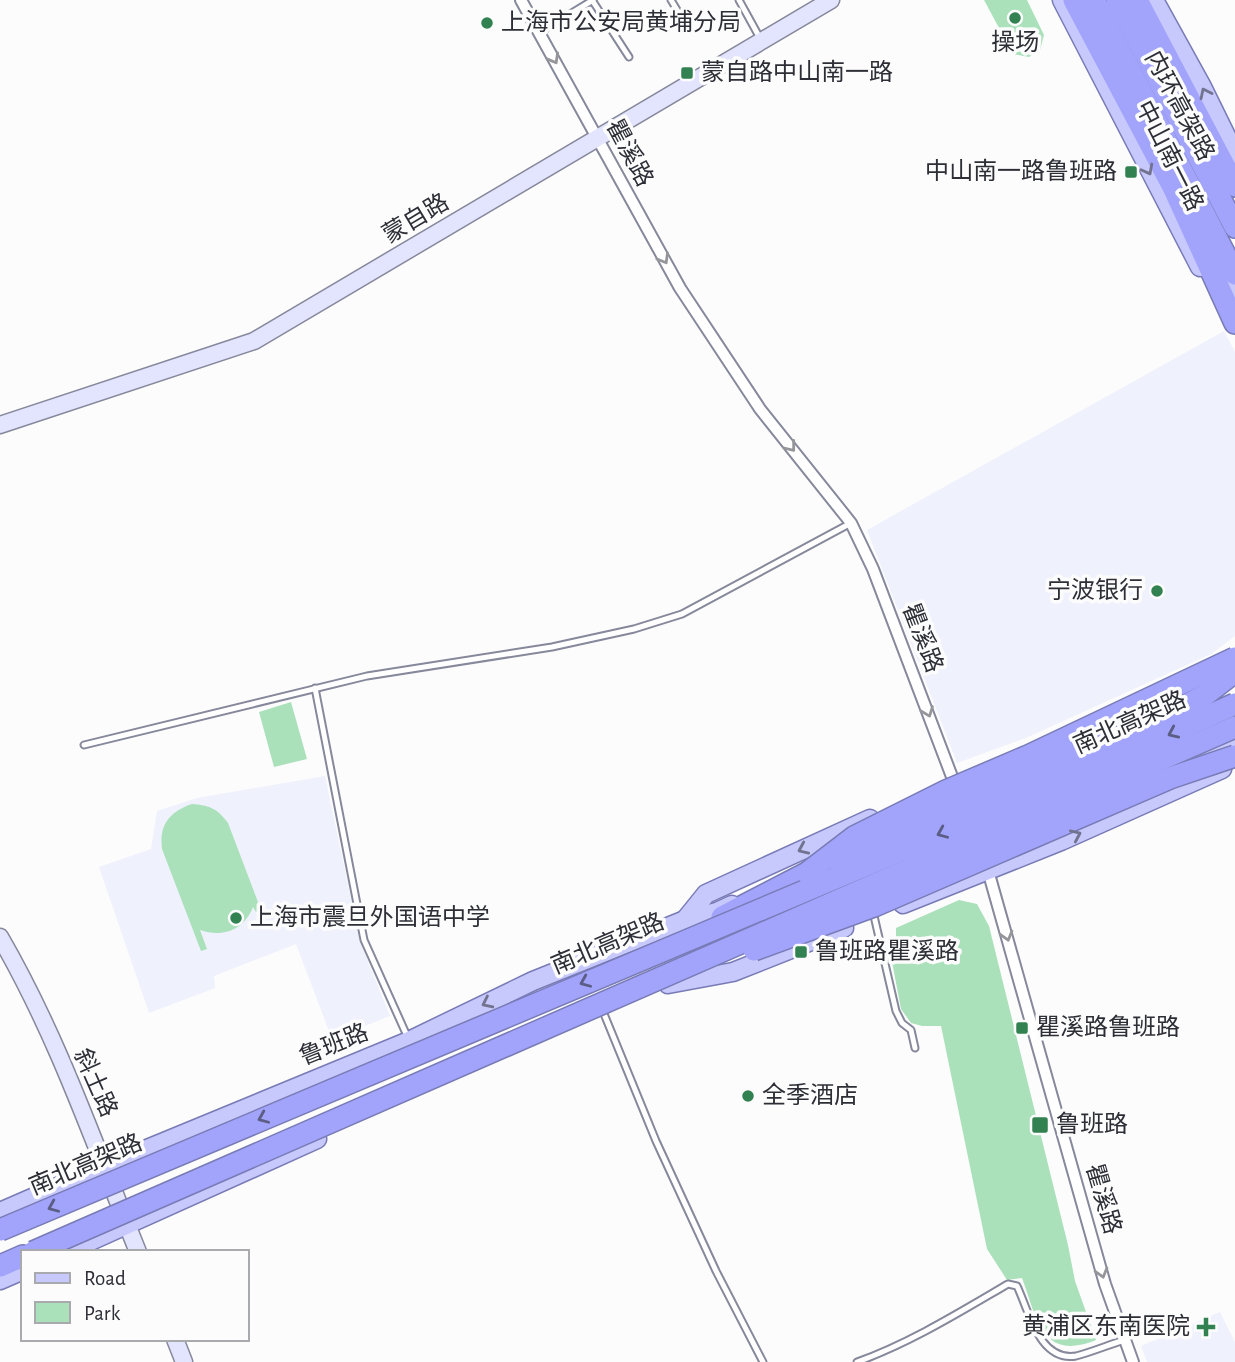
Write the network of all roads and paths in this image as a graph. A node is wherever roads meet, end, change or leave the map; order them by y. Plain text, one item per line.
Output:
1 (521, 0) edge
2 (592, 0) edge
3 (671, 0) edge
4 (739, 0) edge
5 (831, 0) edge
6 (1062, 0) edge
7 (1074, 0) edge
8 (1086, 0) edge
9 (1094, 0) edge
10 (1117, 0) edge
11 (1127, 0) edge
12 (1137, 0) edge
13 (1154, 0) edge
14 (688, 28) dead end
15 (539, 33) junction
16 (761, 41) junction
17 (629, 57) dead end
18 (1154, 71) junction
19 (598, 138) junction
20 (1235, 154) edge
21 (1235, 186) edge
22 (1235, 206) edge
23 (1235, 227) edge
24 (1235, 274) edge
25 (1235, 294) edge
26 (1235, 323) edge
27 (1235, 333) edge
28 (0, 425) edge
29 (851, 523) junction
30 (1232, 668) edge
31 (315, 688) junction
32 (1235, 704) edge
33 (1235, 727) edge
34 (1235, 741) edge
35 (84, 745) dead end
36 (1235, 756) edge
37 (1235, 764) edge
38 (957, 788) junction
39 (980, 849) junction
40 (988, 870) junction
41 (874, 916) junction
42 (0, 937) edge
43 (648, 956) junction
44 (663, 981) junction
45 (602, 1009) junction
46 (409, 1041) junction
47 (915, 1048) dead end
48 (106, 1166) junction
49 (0, 1212) edge
50 (128, 1226) junction
51 (0, 1230) edge
52 (38, 1250) edge
53 (71, 1250) edge
54 (137, 1250) edge
55 (21, 1257) edge
56 (0, 1266) edge
57 (21, 1271) edge
58 (0, 1280) edge
59 (1124, 1340) junction
60 (176, 1341) edge
61 (184, 1362) edge
62 (762, 1362) edge
63 (857, 1362) edge
64 (1133, 1362) edge

1 - 15 street, 瞿溪路
2 - 15 lane
2 - 17 lane
3 - 14 lane
4 - 16 lane
5 - 16 street, 蒙自路
6 -> 27 main road, 中山南一路
7 - 26 highway
8 - 25 main road, 中山南一路
9 - 24 highway, 内环高架路
10 - 18 highway, 内环高架路
11 - 18 highway
11 - 22 main road
12 - 21 highway
20 -> 13 main road
15 -> 19 street, 瞿溪路
16 - 19 street, 蒙自路
18 - 23 highway, 内环高架路
19 - 28 street, 蒙自路
19 -> 29 street, 瞿溪路
29 - 31 lane
29 -> 38 street, 瞿溪路
30 - 38 main road, 鲁班路
30 - 43 highway, bridge
31 - 35 lane
31 - 46 lane
32 -> 43 highway, 南北高架路, bridge
33 - 44 highway, 南北高架路, bridge
34 - 39 main road
36 - 44 highway, bridge
40 -> 37 main road
38 - 39 street, 瞿溪路
38 -> 46 main road, 鲁班路
39 - 40 street, 瞿溪路
39 - 44 main road
40 - 41 main road
40 -> 59 street, 瞿溪路
41 - 44 main road
41 - 47 lane
42 - 48 street, 斜土路
43 -> 51 highway, 南北高架路, bridge
44 - 45 main road
44 - 52 highway, 南北高架路, bridge
45 - 50 main road
45 - 62 lane
46 - 48 main road, 鲁班路
48 - 49 main road, 鲁班路
48 - 50 street, 斜土路
50 - 53 main road
50 - 54 street, 斜土路
55 - 56 highway
57 - 58 main road
59 - 63 lane
59 - 64 street, 瞿溪路
60 - 61 street

